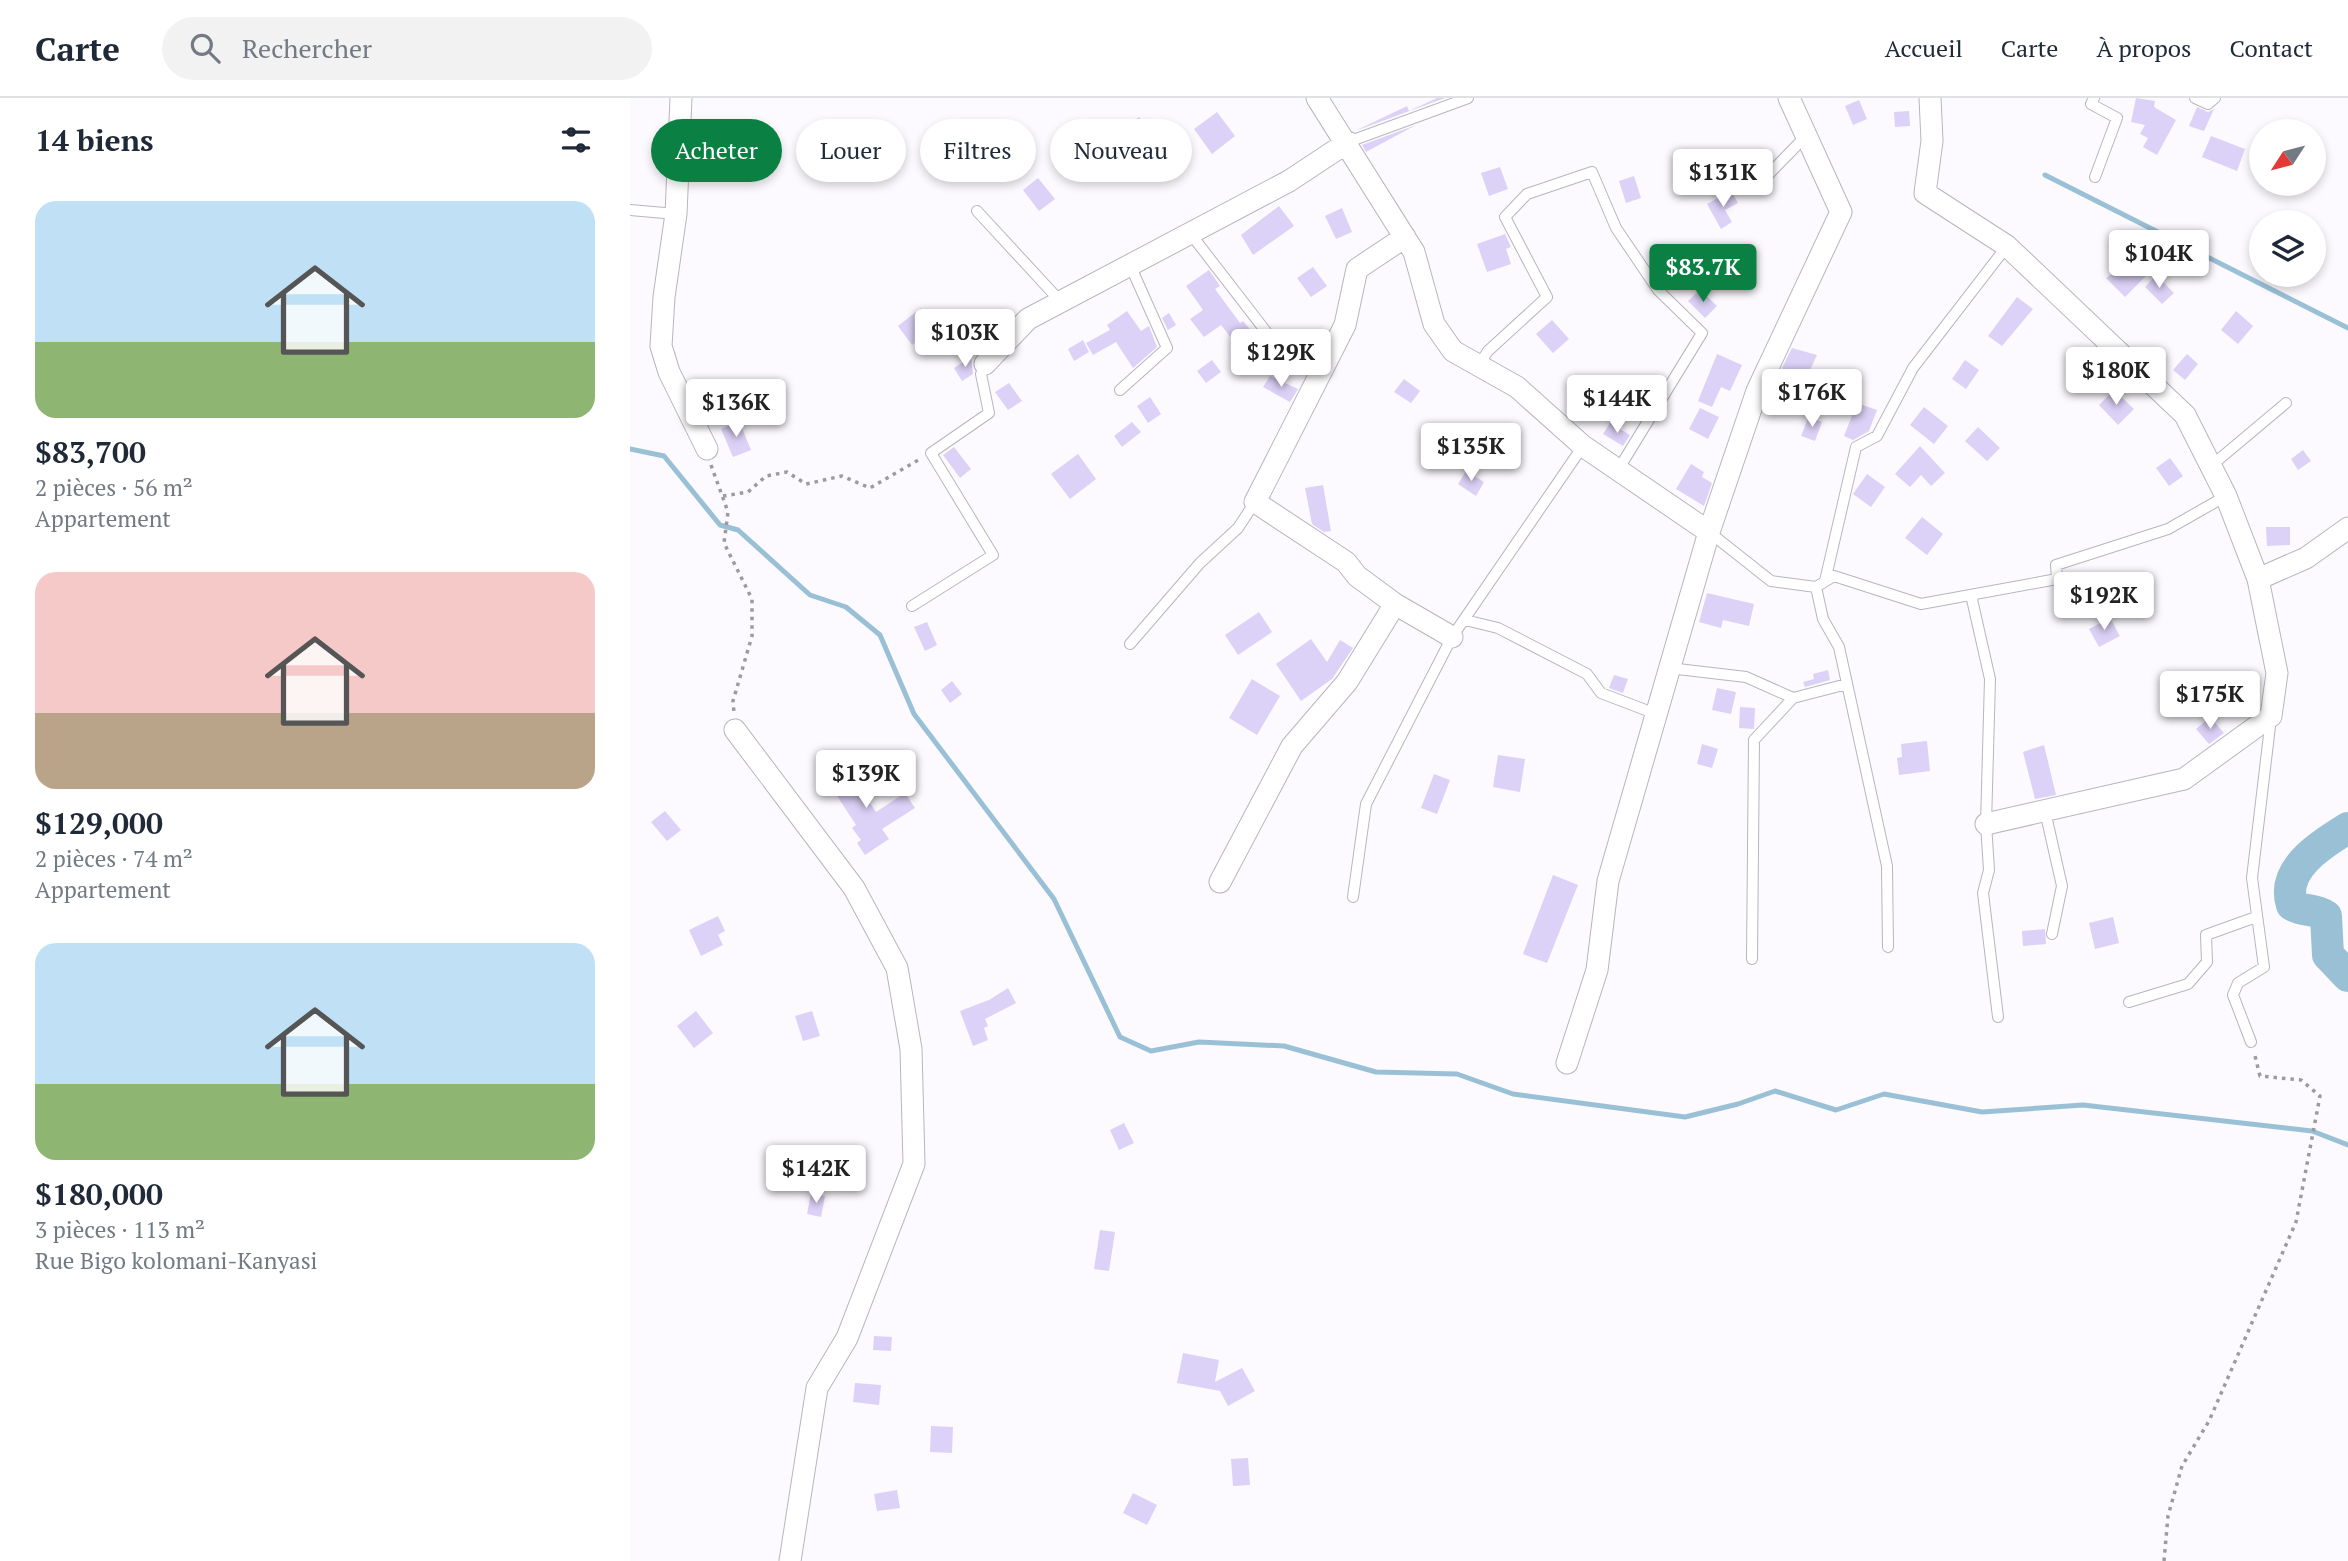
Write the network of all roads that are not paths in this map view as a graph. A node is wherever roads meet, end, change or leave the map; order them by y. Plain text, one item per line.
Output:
1 (681, 98) edge
2 (1317, 98) edge
3 (1468, 98) edge
4 (1788, 98) edge
5 (1930, 98) edge
6 (2094, 98) edge
7 (2195, 98) edge
8 (2215, 98) edge
9 (1804, 138) junction
10 (1348, 142) junction
11 (1736, 173) dead end
12 (2095, 177) dead end
13 (630, 210) edge
14 (977, 211) dead end
15 (676, 214) junction
16 (1190, 233) junction
17 (1405, 237) junction
18 (2007, 246) junction
19 (1130, 265) junction
20 (1061, 302) junction
21 (985, 364) joint
22 (1478, 366) junction
23 (1323, 368) junction
24 (1120, 390) dead end
25 (2286, 403) dead end
26 (1583, 446) junction
27 (708, 449) road end
28 (2211, 466) junction
29 (1618, 470) junction
30 (2227, 496) junction
31 (1255, 502) junction
32 (2348, 528) edge
33 (1709, 531) junction
34 (2258, 579) junction
35 (1820, 584) junction
36 (1971, 595) junction
37 (1395, 604) junction
38 (912, 606) dead end
39 (1459, 628) junction
40 (1130, 644) dead end
41 (1669, 668) junction
42 (1847, 684) junction
43 (1793, 698) junction
44 (1656, 714) junction
45 (2271, 716) junction
46 (735, 730) road end
47 (2045, 811) junction
48 (1986, 824) junction
49 (1220, 882) dead end
50 (1353, 897) dead end
51 (2256, 917) junction
52 (2052, 934) dead end
53 (1888, 947) dead end
54 (1752, 959) dead end
55 (2129, 1002) dead end
56 (1998, 1017) dead end
57 (2251, 1042) road end
58 (1567, 1063) dead end
59 (790, 1561) edge

1 - 15 street
2 - 10 street
3 - 10 lane
4 - 9 street
5 - 18 street
6 - 12 lane
7 - 8 lane
9 - 11 lane
9 - 33 street
10 - 16 street
10 - 17 street
13 - 15 lane
14 - 20 lane
15 - 27 street
16 - 19 street
16 - 23 lane
17 - 22 street
17 - 23 street
18 - 28 street
18 - 35 lane
19 - 20 street
19 - 24 lane
20 - 21 street
21 - 38 lane
22 - 26 street
22 - 29 lane
23 - 31 street
25 - 28 lane
26 - 29 street
26 - 39 lane
28 - 30 street
29 - 33 street
30 - 34 street
30 - 36 lane
31 - 37 street
31 - 40 lane
32 - 34 street
33 - 35 lane
33 - 41 street
34 - 45 street
35 - 36 lane
35 - 42 lane
36 - 48 lane
37 - 39 street
37 - 49 street
39 - 44 lane
39 - 50 lane
41 - 43 lane
41 - 44 street
42 - 43 lane
42 - 53 lane
43 - 54 lane
44 - 58 street
45 - 47 street
45 - 51 lane
46 - 59 street
47 - 48 street
47 - 52 lane
48 - 56 lane
51 - 55 lane
51 - 57 lane

